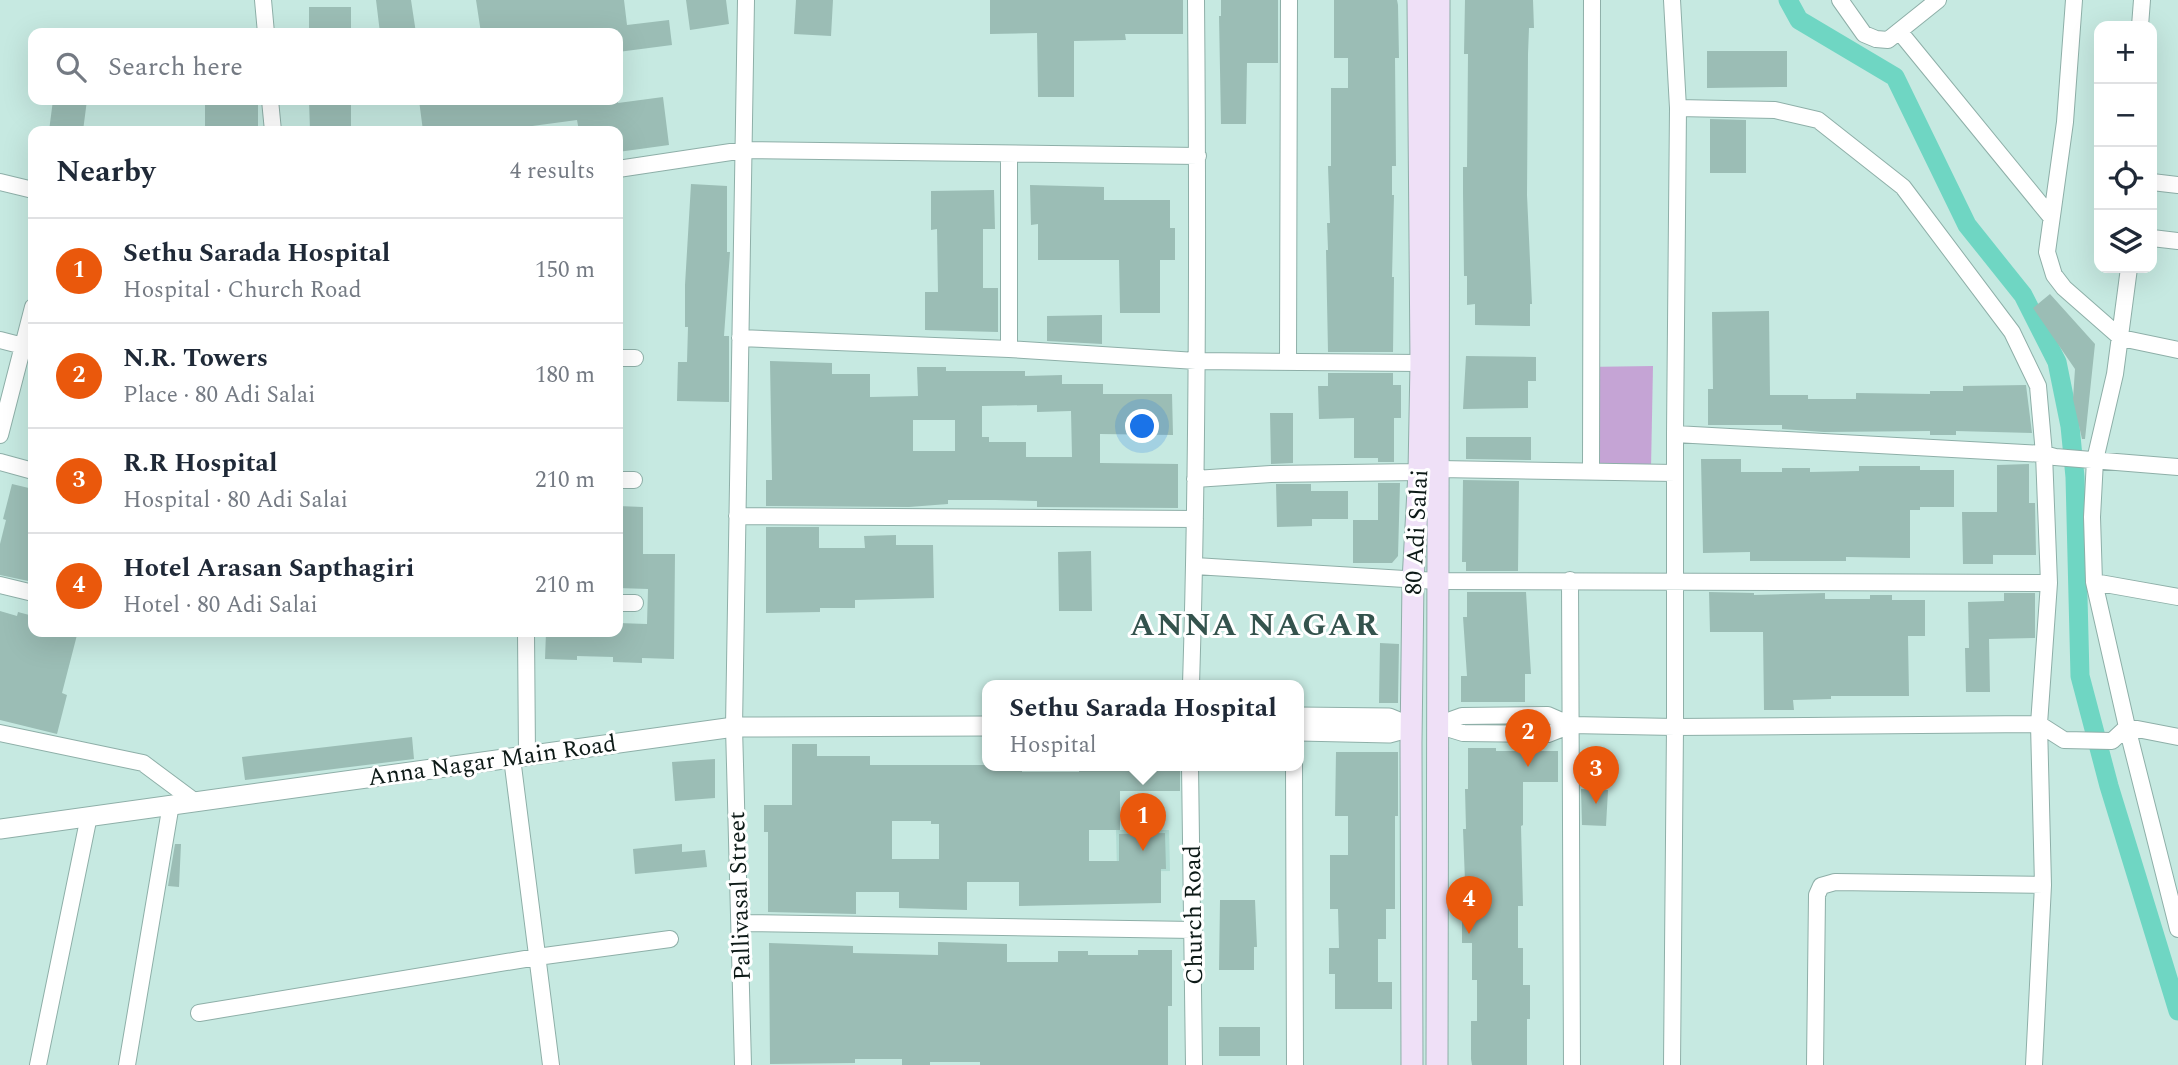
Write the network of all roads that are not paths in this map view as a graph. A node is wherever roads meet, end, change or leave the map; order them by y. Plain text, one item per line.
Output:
1 (263, 0) edge
2 (746, 0) edge
3 (1196, 0) edge
4 (1289, 0) edge
5 (1418, 0) edge
6 (1439, 0) edge
7 (1592, 0) edge
8 (1672, 0) edge
9 (1840, 0) edge
10 (1938, 0) edge
11 (2074, 0) edge
12 (2141, 0) edge
13 (2140, 21) edge
14 (266, 28) edge
15 (1899, 31) junction
16 (270, 105) edge
17 (1678, 108) junction
18 (273, 126) edge
19 (744, 150) junction
20 (1009, 154) junction
21 (1198, 156) junction
22 (623, 168) edge
23 (0, 182) edge
24 (2157, 183) edge
25 (2178, 185) edge
26 (28, 189) edge
27 (2050, 217) junction
28 (2157, 239) edge
29 (2178, 242) edge
30 (2128, 273) edge
31 (740, 338) junction
32 (2121, 338) junction
33 (0, 340) edge
34 (28, 347) edge
35 (1009, 349) junction
36 (2178, 349) edge
37 (623, 358) edge
38 (635, 358) dead end
39 (1196, 361) junction
40 (1288, 362) junction
41 (1421, 363) junction
42 (0, 435) edge
43 (1675, 435) junction
44 (2050, 456) junction
45 (2092, 459) junction
46 (0, 462) edge
47 (2178, 467) edge
48 (28, 470) edge
49 (1429, 471) junction
50 (1591, 471) junction
51 (1675, 474) junction
52 (1195, 480) junction
53 (737, 516) junction
54 (1195, 519) junction
55 (1195, 566) junction
56 (1570, 580) junction
57 (1413, 581) junction
58 (1437, 581) junction
59 (2094, 582) junction
60 (1673, 583) junction
61 (2049, 583) junction
62 (0, 585) edge
63 (28, 592) edge
64 (2178, 597) edge
65 (623, 603) edge
66 (635, 603) dead end
67 (526, 637) edge
68 (1191, 680) edge
69 (1304, 717) edge
70 (2039, 724) junction
71 (1437, 725) junction
72 (1571, 725) junction
73 (982, 726) edge
74 (734, 727) junction
75 (1411, 727) junction
76 (1675, 727) junction
77 (2127, 727) junction
78 (1304, 731) edge
79 (0, 733) edge
80 (2178, 737) edge
81 (519, 757) junction
82 (1191, 771) edge
83 (1294, 771) edge
84 (194, 801) junction
85 (172, 804) junction
86 (89, 816) junction
87 (0, 829) edge
88 (2043, 885) junction
89 (2175, 908) edge
90 (741, 923) junction
91 (2178, 929) edge
92 (1194, 930) junction
93 (670, 939) dead end
94 (537, 957) junction
95 (199, 1013) dead end
96 (38, 1065) edge
97 (127, 1065) edge
98 (551, 1065) edge
99 (743, 1065) edge
100 (1194, 1065) edge
101 (1295, 1065) edge
102 (1412, 1065) edge
103 (1437, 1065) edge
104 (1572, 1065) edge
105 (1672, 1065) edge
106 (1815, 1065) edge
107 (2034, 1065) edge

1 - 14 street
2 - 19 street, Pallivasal Street
3 - 21 street
4 - 40 street
5 - 41 main road, 80 Adi Salai
6 - 49 main road, 80 Adi Salai
7 - 50 street
8 - 17 street
9 - 15 street
10 - 15 street
11 - 27 street
12 - 13 street
15 - 27 street
16 - 18 street
17 - 43 street
17 - 44 street
19 - 20 street
19 - 22 street
19 - 31 street, Pallivasal Street
20 - 21 street
20 - 35 street
21 - 39 street
23 - 26 street
24 - 25 street
27 - 32 street
28 - 29 street
30 - 32 street
31 - 35 street
31 - 53 street, Pallivasal Street
32 - 36 street
32 - 45 street
33 - 34 street
34 - 42 street
35 - 39 street
37 - 38 street
39 - 40 street
39 - 52 street
40 - 41 street
41 - 49 main road, 80 Adi Salai
43 - 44 street
43 - 51 street
44 - 45 street
44 - 61 street
45 - 47 street
45 - 59 street
46 - 48 street
49 - 50 street
49 - 52 street
49 - 57 main road, 80 Adi Salai
49 - 58 main road, 80 Adi Salai
50 - 51 street
51 - 60 street
52 - 54 street
53 - 54 street
53 - 74 street, Pallivasal Street
54 - 55 street
55 - 57 street
55 - 68 street
56 - 58 street
56 - 60 street
56 - 72 street
57 - 58 street
57 - 75 main road, 80 Adi Salai
58 - 71 main road, 80 Adi Salai
59 - 64 street
59 - 77 street
60 - 61 street
60 - 76 street
61 - 70 street
62 - 63 street
65 - 66 street
67 - 81 street
69 - 75 street
70 - 76 street
70 - 77 street
70 - 88 street
71 - 72 street
71 - 75 street
71 - 103 main road, 80 Adi Salai
72 - 76 street
72 - 104 street
73 - 74 street, Anna Nagar Main Road
74 - 81 street, Anna Nagar Main Road
74 - 90 street, Pallivasal Street
75 - 78 street
75 - 102 main road, 80 Adi Salai
76 - 105 street
77 - 80 street
77 - 89 street
79 - 84 street
81 - 84 street, Anna Nagar Main Road
81 - 94 street
82 - 92 street, Church Road
83 - 101 street
84 - 85 street, Anna Nagar Main Road
85 - 86 street, Anna Nagar Main Road
85 - 97 street
86 - 87 street, Anna Nagar Main Road
86 - 96 street
88 - 106 street
88 - 107 street
89 - 91 street
90 - 92 street
90 - 99 street, Pallivasal Street
92 - 100 street, Church Road
93 - 94 street
94 - 95 street
94 - 98 street

